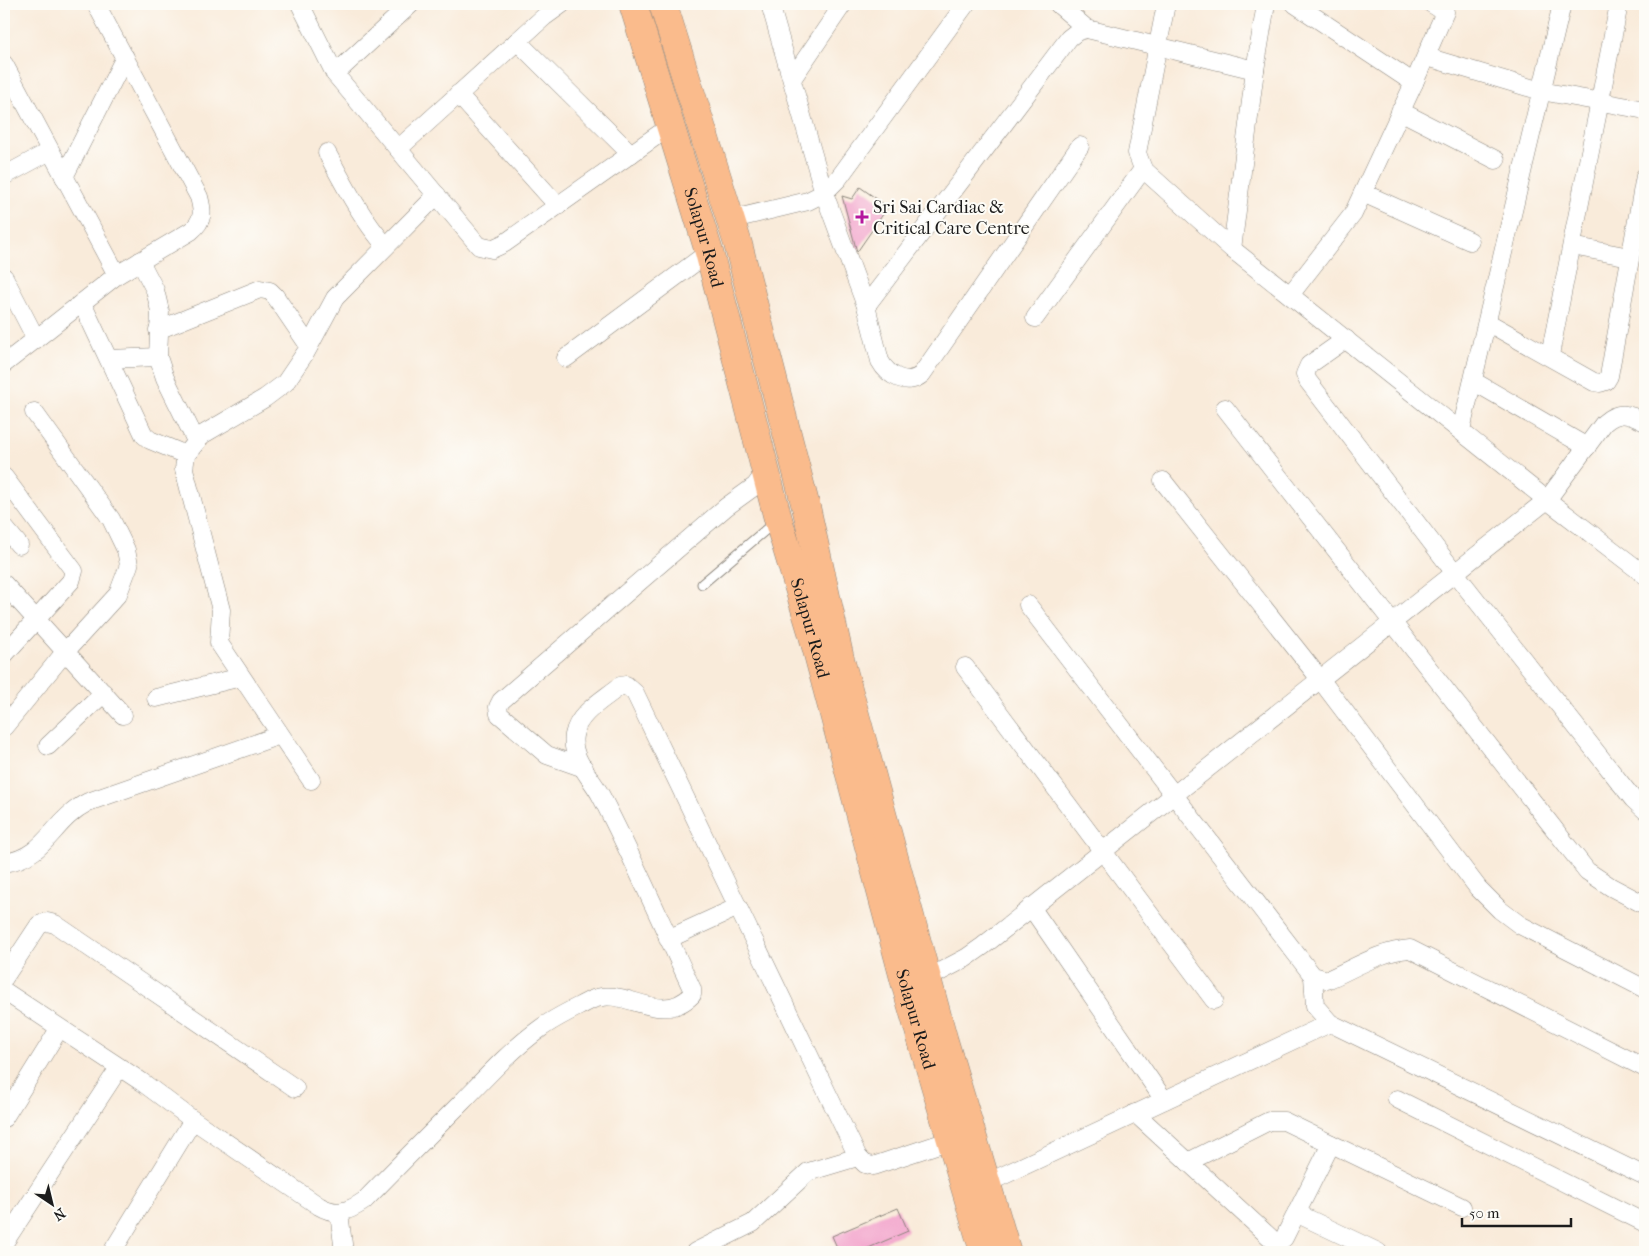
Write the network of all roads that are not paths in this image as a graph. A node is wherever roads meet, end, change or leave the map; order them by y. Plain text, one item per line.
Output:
1 (96, 4) edge
2 (300, 4) edge
3 (411, 4) edge
4 (562, 4) edge
5 (633, 4) edge
6 (663, 4) edge
7 (770, 4) edge
8 (843, 4) edge
9 (966, 4) edge
10 (1058, 4) edge
11 (1166, 4) edge
12 (1266, 4) edge
13 (1295, 4) edge
14 (1562, 4) edge
15 (1619, 4) edge
16 (1442, 7) edge
17 (1081, 18) edge
18 (517, 41) junction
19 (1158, 46) junction
20 (1427, 56) junction
21 (125, 57) junction
22 (4, 64) edge
23 (1255, 70) junction
24 (335, 74) junction
25 (792, 79) junction
26 (1414, 83) junction
27 (1541, 91) junction
28 (458, 94) junction
29 (1600, 102) junction
30 (1645, 110) edge
31 (1400, 112) junction
32 (669, 127) junction
33 (1080, 146) dead end
34 (398, 149) junction
35 (50, 151) junction
36 (327, 152) dead end
37 (631, 154) junction
38 (1496, 160) dead end
39 (1143, 169) junction
40 (4, 176) edge
41 (1645, 176) edge
42 (64, 177) junction
43 (824, 193) junction
44 (1363, 193) junction
45 (437, 195) junction
46 (558, 206) junction
47 (729, 220) junction
48 (1470, 241) dead end
49 (386, 246) junction
50 (1572, 246) junction
51 (1232, 250) junction
52 (709, 252) junction
53 (1630, 257) junction
54 (140, 261) junction
55 (118, 275) junction
56 (4, 277) edge
57 (1290, 295) junction
58 (82, 303) junction
59 (866, 306) junction
60 (1035, 318) dead end
61 (1487, 322) junction
62 (158, 330) junction
63 (36, 339) junction
64 (1346, 339) junction
65 (309, 346) junction
66 (1550, 355) junction
67 (158, 357) junction
68 (566, 358) dead end
69 (109, 359) junction
70 (4, 364) edge
71 (1473, 381) junction
72 (1225, 408) dead end
73 (34, 412) dead end
74 (1645, 422) edge
75 (1461, 430) junction
76 (1587, 447) junction
77 (191, 448) junction
78 (766, 471) junction
79 (4, 477) edge
80 (1163, 481) dead end
81 (1547, 500) junction
82 (778, 519) junction
83 (4, 527) edge
84 (19, 544) dead end
85 (1455, 573) junction
86 (1645, 575) edge
87 (4, 584) edge
88 (702, 584) dead end
89 (1028, 605) dead end
90 (36, 619) junction
91 (1394, 622) junction
92 (823, 630) junction
93 (65, 652) junction
94 (4, 655) edge
95 (966, 667) dead end
96 (241, 677) junction
97 (1320, 679) junction
98 (104, 693) junction
99 (156, 698) dead end
100 (124, 715) dead end
101 (4, 726) edge
102 (280, 735) junction
103 (48, 746) dead end
104 (590, 777) junction
105 (311, 780) dead end
106 (1172, 795) junction
107 (1645, 810) edge
108 (1103, 850) junction
109 (4, 863) edge
110 (1645, 905) edge
111 (738, 906) junction
112 (1032, 907) junction
113 (668, 939) junction
114 (1313, 976) junction
115 (4, 978) edge
116 (917, 984) junction
117 (1645, 989) edge
118 (4, 992) edge
119 (1214, 1000) dead end
120 (1330, 1024) junction
121 (59, 1029) junction
122 (119, 1068) junction
123 (1645, 1068) edge
124 (295, 1088) dead end
125 (1397, 1099) dead end
126 (1164, 1100) junction
127 (1134, 1113) junction
128 (4, 1118) edge
129 (193, 1120) junction
130 (951, 1140) junction
131 (1331, 1144) junction
132 (858, 1157) junction
133 (1188, 1162) junction
134 (1645, 1176) edge
135 (987, 1183) junction
136 (1462, 1207) dead end
137 (339, 1213) junction
138 (1296, 1213) junction
139 (1645, 1223) edge
140 (4, 1243) edge
141 (112, 1252) edge
142 (344, 1252) edge
143 (695, 1252) edge
144 (984, 1252) edge
145 (1007, 1252) edge
146 (1378, 1252) edge

1 - 21 street
2 - 24 street
3 - 24 street
4 - 18 street
5 - 32 main road, Solapur Road
6 - 47 main road, Solapur Road
7 - 25 street
8 - 25 street
9 - 43 street
10 - 17 street
11 - 19 street
12 - 23 street
13 - 26 street
14 - 27 street
15 - 29 street
16 - 20 street
17 - 19 street
17 - 59 street
18 - 28 street
18 - 37 street
19 - 23 street
19 - 39 street
20 - 26 street
20 - 27 street
21 - 42 street
21 - 54 street
22 - 35 street
23 - 51 street
24 - 34 street
25 - 43 street
26 - 31 street
27 - 29 street
27 - 61 street
28 - 34 street
28 - 46 street
29 - 30 street
29 - 50 street
31 - 38 street
31 - 44 street
32 - 37 street
32 - 52 main road, Solapur Road
33 - 59 street
34 - 45 street
35 - 40 street
35 - 42 street
36 - 49 street
37 - 46 street
39 - 51 street
39 - 60 street
41 - 53 street
42 - 55 street
43 - 47 street
43 - 59 street
44 - 48 street
44 - 57 street
45 - 46 street
45 - 49 street
47 - 92 main road, Solapur Road
49 - 65 street
50 - 53 street
50 - 66 street
51 - 57 street
52 - 68 street
52 - 78 main road, Solapur Road
53 - 66 street
54 - 55 street
54 - 62 street
55 - 58 street
56 - 63 street
57 - 64 street
58 - 63 street
58 - 69 street
61 - 66 street
61 - 71 street
62 - 65 street
62 - 67 street
63 - 70 street
64 - 75 street
64 - 85 street
65 - 77 street
67 - 69 street
67 - 77 street
69 - 77 street
71 - 75 street
71 - 76 street
72 - 91 street
73 - 93 street
74 - 76 street
75 - 81 street
76 - 81 street
77 - 96 street
78 - 82 main road, Solapur Road
78 - 104 street
79 - 90 street
80 - 97 street
81 - 85 street
81 - 86 street
82 - 88 lane
82 - 92 main road, Solapur Road
83 - 84 street
85 - 91 street
85 - 107 street
87 - 90 street
89 - 106 street
90 - 93 street
90 - 94 street
91 - 97 street
91 - 110 street
92 - 116 main road, Solapur Road
93 - 98 street
93 - 101 street
95 - 108 street
96 - 99 street
96 - 102 street
97 - 106 street
97 - 117 street
98 - 100 street
98 - 103 street
102 - 105 street
102 - 109 street
104 - 111 street
104 - 113 street
106 - 108 street
106 - 114 street
108 - 112 street
108 - 119 street
111 - 113 street
111 - 132 street
112 - 116 street
112 - 126 street
113 - 137 street
114 - 120 street
114 - 123 street
115 - 124 street
116 - 130 main road, Solapur Road
116 - 135 main road, Solapur Road
118 - 121 street
120 - 126 street
120 - 134 street
121 - 122 street
121 - 128 street
122 - 129 street
122 - 140 street
125 - 139 street
126 - 127 street
127 - 133 street
127 - 135 street
129 - 137 street
129 - 141 street
130 - 132 street
130 - 144 main road, Solapur Road
131 - 133 street
131 - 136 street
131 - 138 street
132 - 143 street
133 - 138 street
135 - 145 main road, Solapur Road
137 - 142 street
138 - 146 street

